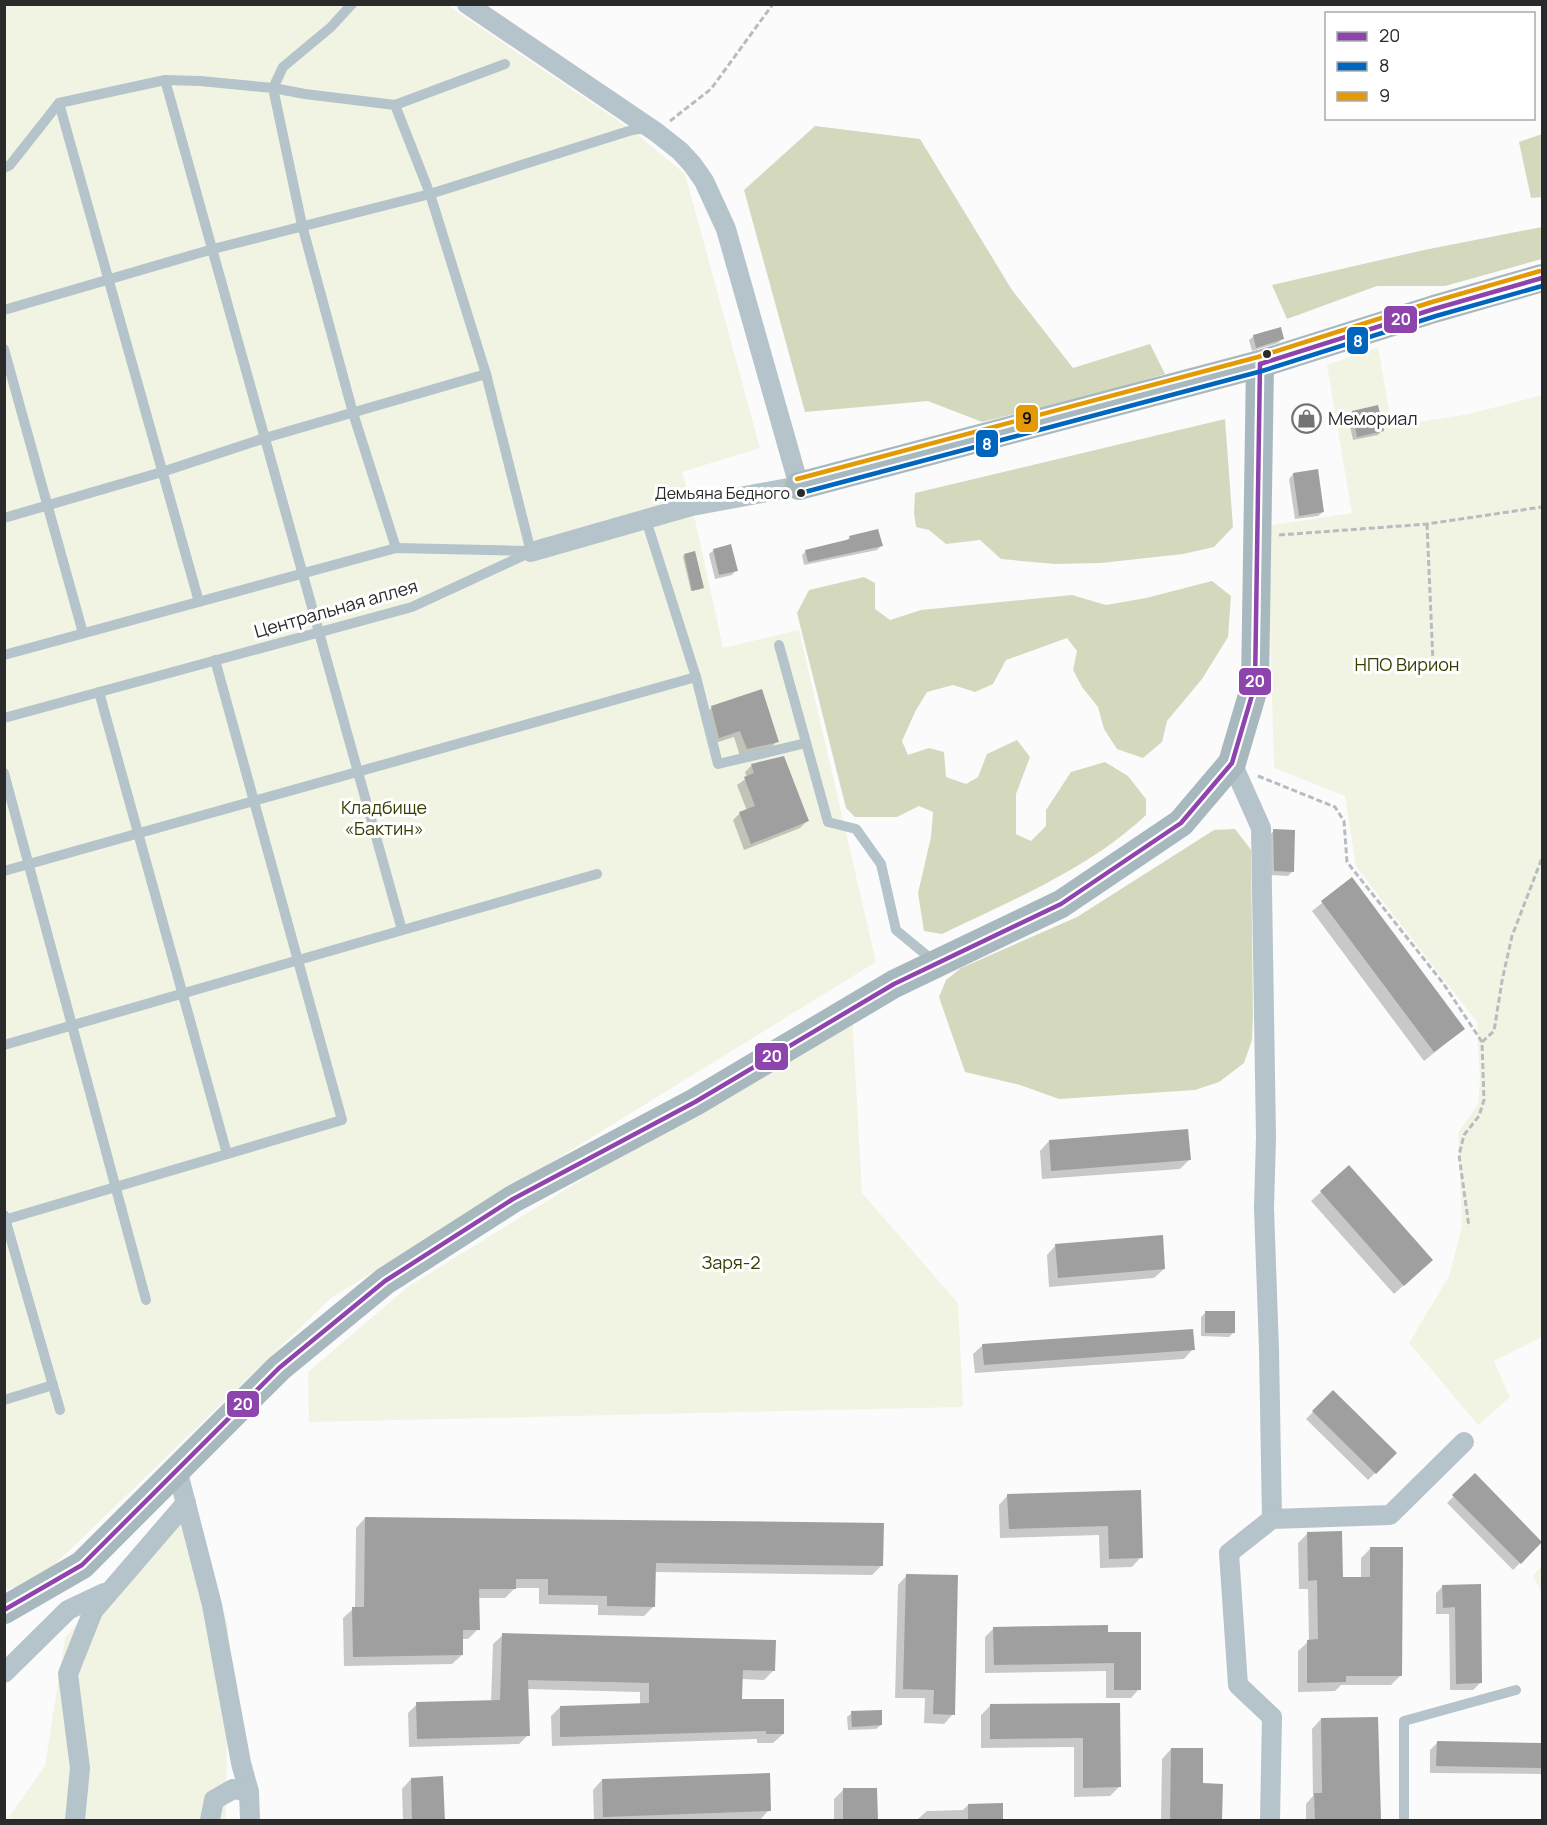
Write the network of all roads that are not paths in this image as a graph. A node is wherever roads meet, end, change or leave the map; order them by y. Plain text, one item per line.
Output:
1 (352, 4) edge
2 (467, 4) edge
3 (505, 64) dead end
4 (165, 80) junction
5 (273, 88) junction
6 (59, 103) junction
7 (395, 105) junction
8 (652, 130) junction
9 (4, 168) edge
10 (430, 194) junction
11 (302, 225) junction
12 (213, 249) junction
13 (1542, 278) edge
14 (109, 280) junction
15 (4, 310) edge
16 (4, 349) edge
17 (1260, 364) junction
18 (486, 374) junction
19 (353, 413) junction
20 (265, 438) junction
21 (162, 472) junction
22 (799, 486) junction
23 (48, 506) junction
24 (4, 518) edge
25 (646, 520) junction
26 (396, 548) junction
27 (531, 552) junction
28 (303, 574) junction
29 (199, 602) junction
30 (319, 632) junction
31 (83, 633) junction
32 (779, 645) dead end
33 (4, 655) edge
34 (215, 660) junction
35 (696, 677) junction
36 (99, 692) junction
37 (4, 718) edge
38 (806, 743) junction
39 (1232, 763) junction
40 (358, 772) junction
41 (4, 773) edge
42 (254, 801) junction
43 (138, 834) junction
44 (29, 864) junction
45 (4, 871) edge
46 (597, 874) dead end
47 (402, 930) junction
48 (298, 960) junction
49 (937, 964) junction
50 (183, 993) junction
51 (73, 1025) junction
52 (4, 1045) edge
53 (227, 1154) junction
54 (117, 1186) junction
55 (5, 1218) edge
56 (146, 1300) dead end
57 (53, 1385) junction
58 (4, 1400) edge
59 (60, 1410) dead end
60 (1464, 1442) dead end
61 (177, 1469) junction
62 (186, 1503) junction
63 (1272, 1519) junction
64 (110, 1591) junction
65 (4, 1610) edge
66 (4, 1673) edge
67 (1516, 1690) dead end
68 (249, 1792) junction
69 (75, 1821) edge
70 (210, 1821) edge
71 (250, 1821) edge
72 (1270, 1821) edge
73 (1404, 1821) edge

1 - 5 lane
2 - 8 street
3 - 7 lane
4 - 5 lane
4 - 6 lane
4 - 12 lane
5 - 7 lane
5 - 11 lane
6 - 9 lane
6 - 14 lane
7 - 10 lane
8 - 10 lane
8 - 22 street
10 - 11 lane
10 - 18 lane
11 - 12 lane
11 - 19 lane
12 - 14 lane
12 - 20 lane
13 - 17 street
14 - 15 lane
14 - 21 lane
16 - 23 lane
17 - 22 street
17 - 39 street
18 - 19 lane
18 - 27 lane
19 - 20 lane
19 - 26 lane
20 - 21 lane
20 - 28 lane
21 - 23 lane
21 - 29 lane
22 - 25 street
23 - 24 lane
23 - 31 lane
25 - 27 street
25 - 35 lane
26 - 27 lane, Центральная аллея
26 - 28 lane, Центральная аллея
27 - 30 lane, Центральная аллея
28 - 29 lane, Центральная аллея
28 - 30 lane
29 - 31 lane, Центральная аллея
30 - 34 lane, Центральная аллея
30 - 40 lane
31 - 33 lane, Центральная аллея
32 - 38 lane
34 - 36 lane, Центральная аллея
34 - 42 lane
35 - 38 lane
35 - 40 lane
36 - 37 lane, Центральная аллея
36 - 43 lane
38 - 49 lane
39 - 49 street
39 - 63 street
40 - 42 lane
40 - 47 lane
41 - 44 lane
42 - 43 lane
42 - 48 lane
43 - 44 lane
43 - 50 lane
44 - 45 lane
44 - 51 lane
46 - 47 lane
47 - 48 lane
48 - 50 lane
48 - 53 lane
49 - 61 street
50 - 51 lane
50 - 53 lane
51 - 52 lane
51 - 54 lane
53 - 54 lane
54 - 55 lane
54 - 56 lane
55 - 57 lane
57 - 58 lane
57 - 59 lane
60 - 63 street
61 - 62 street
61 - 65 street
62 - 64 street
62 - 68 street
63 - 72 street
64 - 66 street
64 - 69 street
67 - 73 lane
68 - 70 street
68 - 71 street

